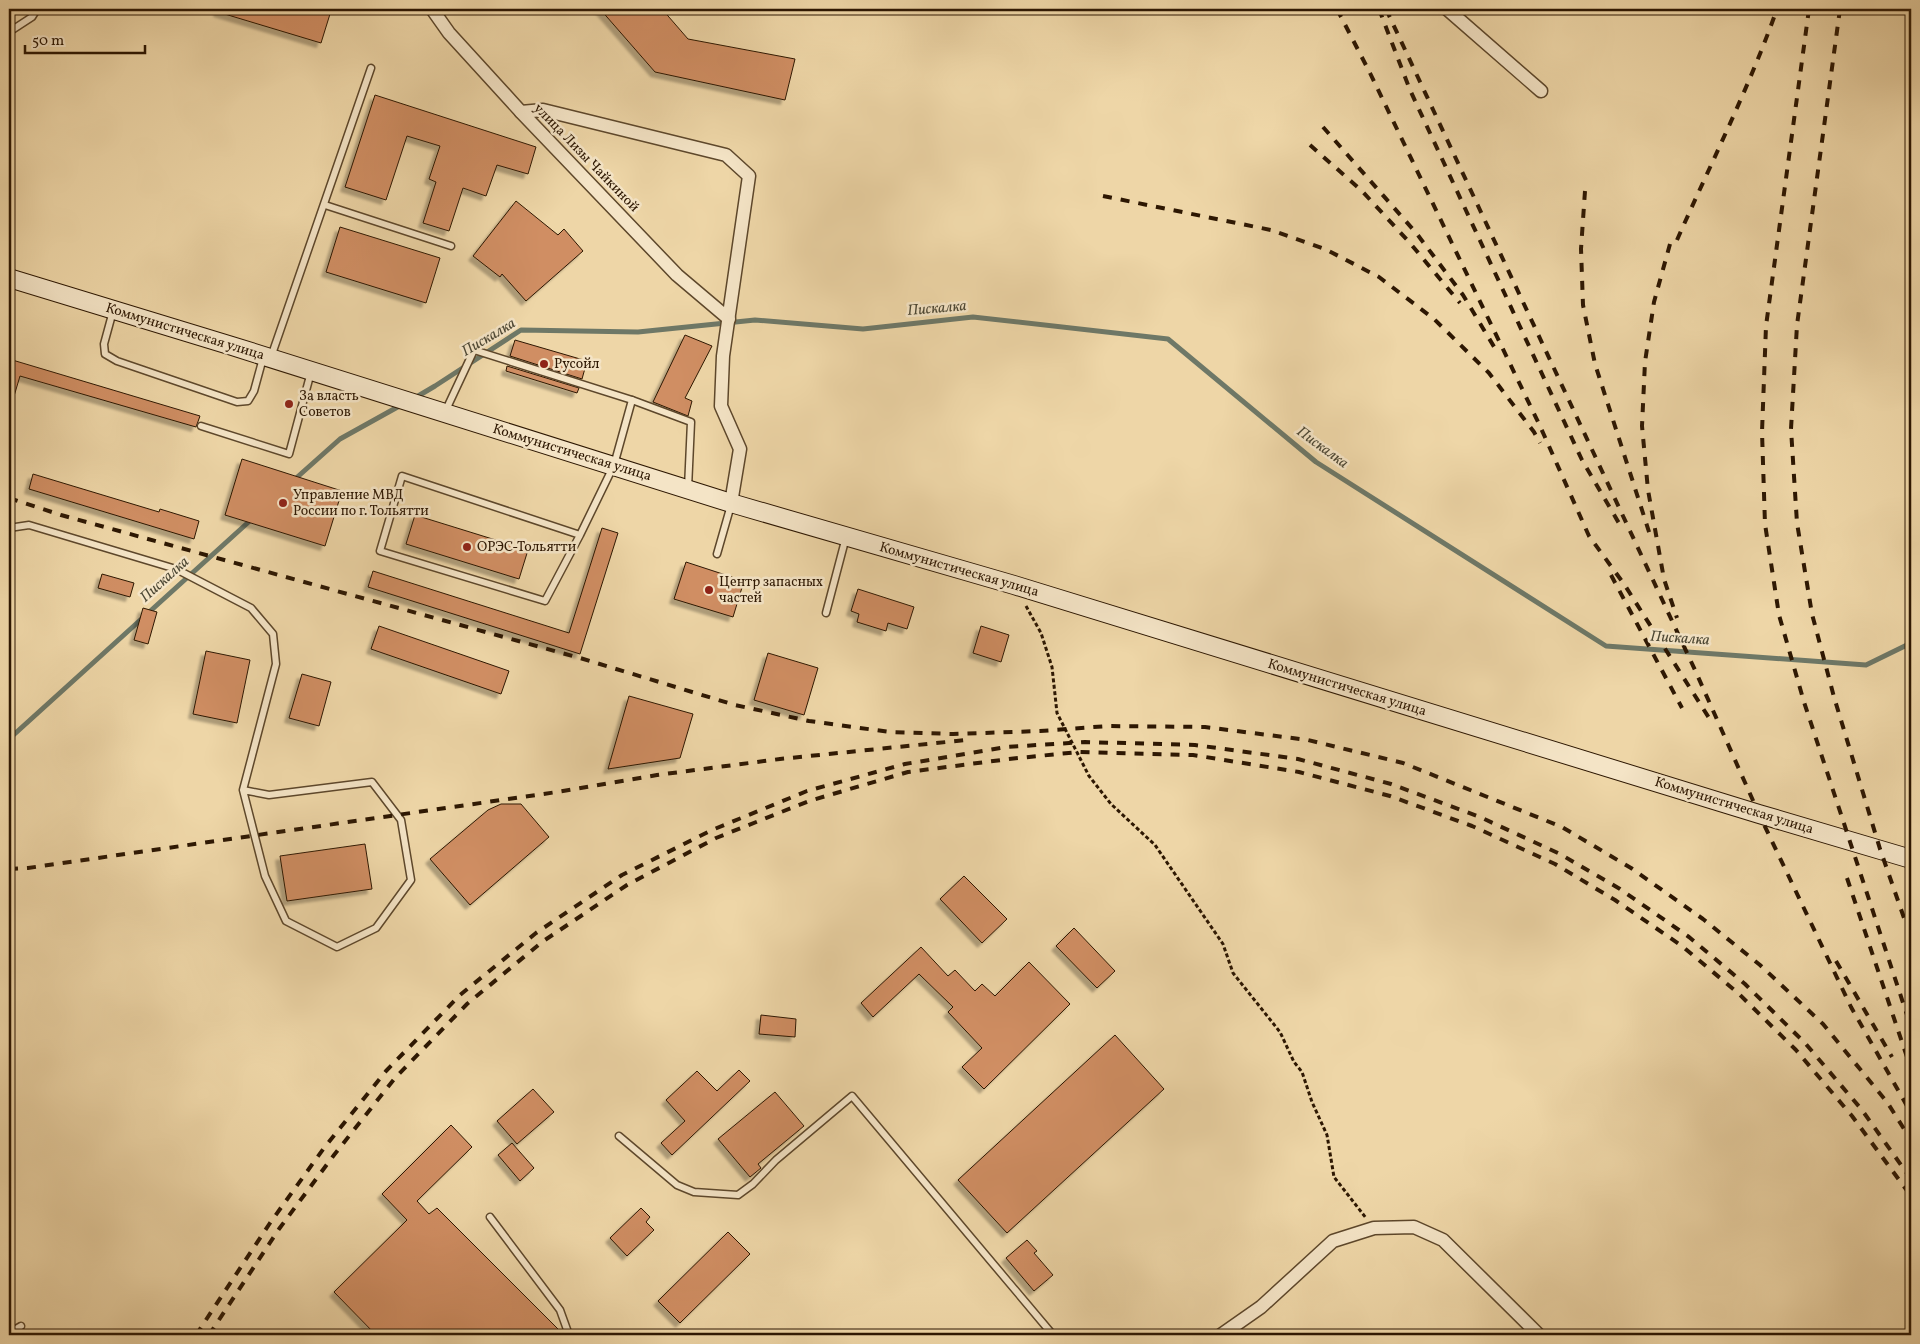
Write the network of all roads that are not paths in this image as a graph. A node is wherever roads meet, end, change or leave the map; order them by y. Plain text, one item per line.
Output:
1 (37, 9) edge
2 (432, 9) edge
3 (1446, 9) edge
4 (9, 32) edge
5 (371, 68) dead end
6 (1541, 90) dead end
7 (521, 112) junction
8 (325, 205) junction
9 (451, 246) dead end
10 (9, 278) edge
11 (113, 310) junction
12 (729, 319) junction
13 (267, 357) junction
14 (312, 371) junction
15 (632, 400) junction
16 (445, 413) junction
17 (201, 426) dead end
18 (614, 465) junction
19 (688, 489) junction
20 (731, 503) junction
21 (9, 528) edge
22 (580, 535) junction
23 (846, 536) junction
24 (717, 554) dead end
25 (826, 613) dead end
26 (244, 790) junction
27 (1911, 858) edge
28 (619, 1136) dead end
29 (490, 1217) dead end
30 (21, 1326) dead end
31 (9, 1333) edge
32 (569, 1335) edge
33 (1052, 1335) edge
34 (1220, 1335) edge
35 (1539, 1335) edge

1 - 4 lane
2 - 7 street, улица Лизы Чайкиной
3 - 6 street
5 - 8 lane
7 - 12 street, улица Лизы Чайкиной
7 - 12 street
8 - 9 lane
8 - 13 lane
10 - 11 main road, Коммунистическая улица
11 - 13 main road, Коммунистическая улица
11 - 13 lane
12 - 20 street
13 - 14 main road, Коммунистическая улица
14 - 16 main road, Коммунистическая улица
14 - 17 lane
15 - 16 lane
15 - 18 lane
15 - 19 lane
16 - 18 main road, Коммунистическая улица
18 - 19 main road, Коммунистическая улица
18 - 22 lane
19 - 20 main road, Коммунистическая улица
20 - 23 main road, Коммунистическая улица
20 - 24 lane
21 - 26 lane
22 - 22 lane
23 - 25 lane
23 - 27 main road, Коммунистическая улица
26 - 26 lane
28 - 33 lane
29 - 32 lane
30 - 31 lane
34 - 35 street

